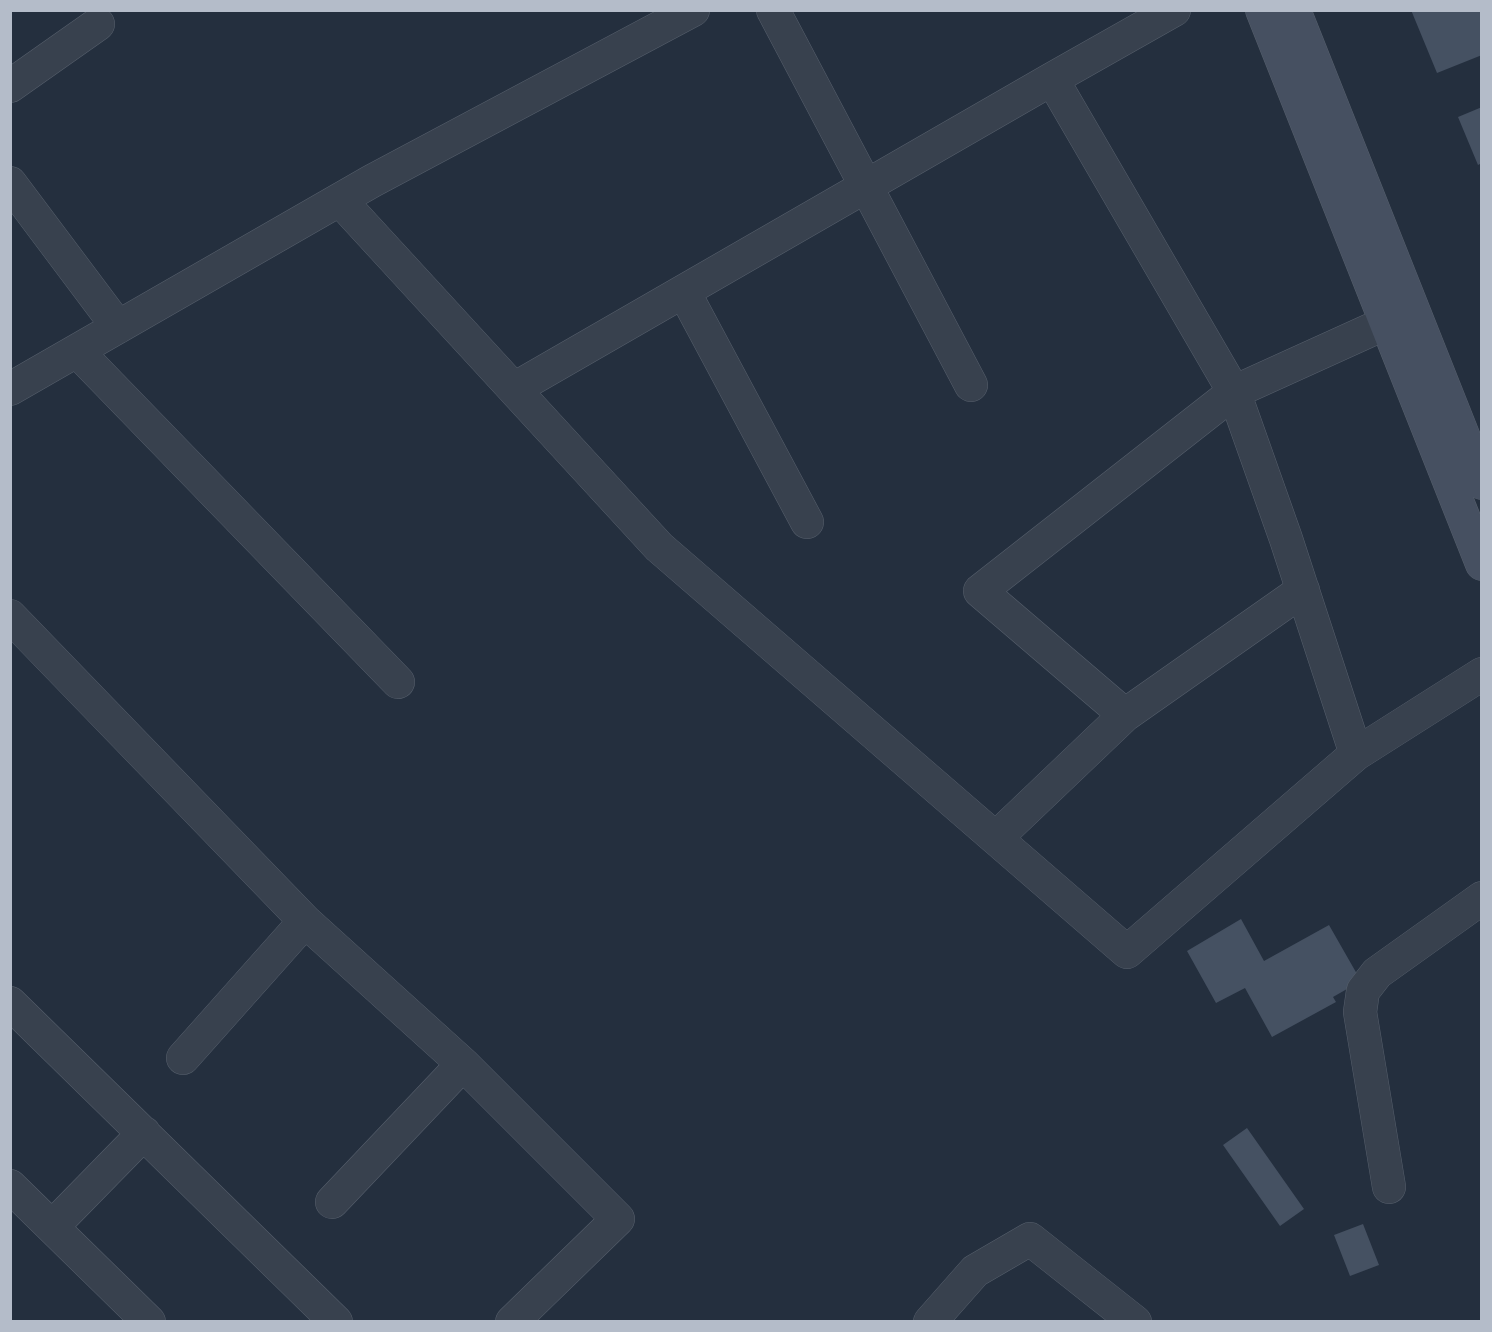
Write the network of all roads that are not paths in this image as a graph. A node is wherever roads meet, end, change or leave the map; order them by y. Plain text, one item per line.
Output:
1 (693, 10) edge
2 (773, 10) edge
3 (1174, 10) edge
4 (1262, 10) edge
5 (1294, 10) edge
6 (98, 24) dead end
7 (1052, 79) junction
8 (10, 86) edge
9 (10, 183) edge
10 (867, 185) junction
11 (340, 200) junction
12 (684, 292) junction
13 (1386, 323) junction
14 (118, 327) junction
15 (76, 351) junction
16 (972, 385) dead end
17 (10, 389) edge
18 (514, 389) junction
19 (1234, 392) junction
20 (1482, 483) edge
21 (807, 522) dead end
22 (1482, 564) edge
23 (1303, 590) junction
24 (12, 621) edge
25 (1482, 674) edge
26 (398, 682) dead end
27 (1125, 715) junction
28 (1356, 754) junction
29 (996, 838) junction
30 (1482, 898) edge
31 (305, 921) junction
32 (10, 1003) edge
33 (183, 1058) dead end
34 (463, 1064) junction
35 (144, 1133) junction
36 (10, 1186) edge
37 (1389, 1187) dead end
38 (332, 1202) dead end
39 (52, 1227) junction
40 (149, 1322) edge
41 (336, 1322) edge
42 (512, 1322) edge
43 (930, 1322) edge
44 (1135, 1322) edge

1 - 11 street
2 - 10 street
3 - 7 street
4 - 13 main road
5 - 20 main road
6 - 8 street
7 - 10 street
7 - 19 street
9 - 14 street
10 - 12 street
10 - 16 street
11 - 14 street
11 - 18 street
12 - 18 street
12 - 21 street
13 - 19 street
13 - 22 main road
14 - 15 street
15 - 17 street
15 - 26 street
18 - 29 street
19 - 23 street
19 - 27 street
23 - 27 street
23 - 28 street
24 - 31 street
25 - 28 street
27 - 29 street
28 - 29 street
30 - 37 street
31 - 33 street
31 - 34 street
32 - 35 street
34 - 38 street
34 - 42 street
35 - 39 street
35 - 41 street
36 - 39 street
39 - 40 street
43 - 44 street

